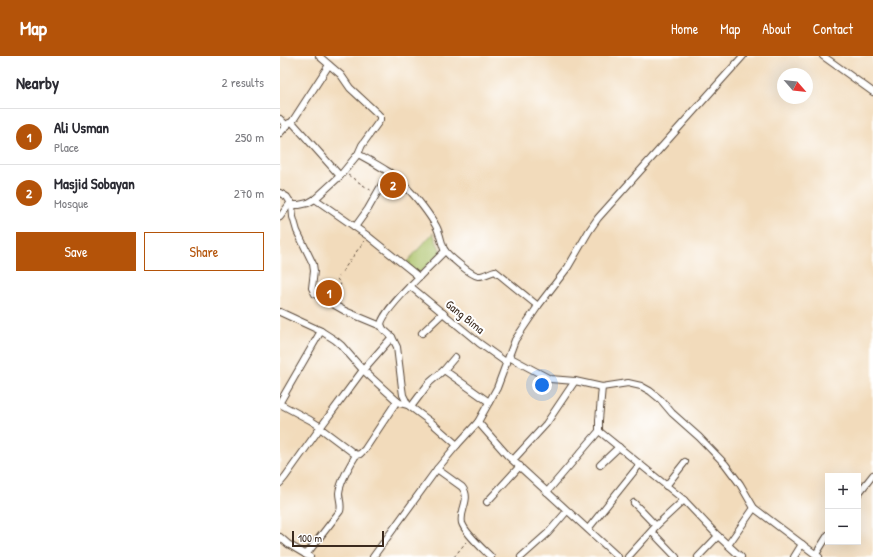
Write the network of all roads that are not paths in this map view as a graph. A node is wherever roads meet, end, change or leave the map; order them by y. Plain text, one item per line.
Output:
1 (319, 56) edge
2 (743, 56) edge
3 (823, 56) edge
4 (329, 65) junction
5 (873, 92) edge
6 (280, 119) edge
7 (289, 124) junction
8 (280, 133) edge
9 (358, 154) junction
10 (389, 172) junction
11 (341, 174) junction
12 (280, 192) edge
13 (315, 199) junction
14 (292, 203) junction
15 (280, 217) edge
16 (355, 227) junction
17 (445, 251) junction
18 (419, 277) junction
19 (410, 286) junction
20 (538, 306) junction
21 (280, 312) edge
22 (443, 313) junction
23 (381, 326) junction
24 (321, 331) junction
25 (422, 333) dead end
26 (392, 337) junction
27 (455, 356) dead end
28 (508, 360) junction
29 (363, 370) junction
30 (444, 370) junction
31 (575, 381) junction
32 (602, 387) junction
33 (489, 402) junction
34 (280, 403) edge
35 (404, 404) junction
36 (478, 422) junction
37 (320, 427) junction
38 (599, 431) junction
39 (457, 445) junction
40 (620, 447) junction
41 (356, 455) junction
42 (513, 460) junction
43 (685, 462) dead end
44 (640, 464) junction
45 (600, 465) dead end
46 (520, 466) junction
47 (437, 469) junction
48 (873, 475) edge
49 (280, 483) edge
50 (666, 486) junction
51 (861, 490) edge
52 (547, 492) junction
53 (684, 500) junction
54 (487, 502) dead end
55 (634, 504) dead end
56 (754, 508) junction
57 (567, 511) junction
58 (656, 526) junction
59 (588, 529) junction
60 (652, 532) junction
61 (718, 536) junction
62 (280, 537) edge
63 (825, 540) edge
64 (802, 544) junction
65 (728, 546) junction
66 (817, 555) edge
67 (308, 556) edge
68 (373, 557) edge
69 (491, 557) edge
70 (521, 557) edge
71 (618, 557) edge
72 (628, 557) edge
73 (676, 557) edge
74 (698, 557) edge
75 (741, 557) edge
76 (794, 557) edge

1 - 4 street
2 - 20 street
3 - 5 street
4 - 7 street
4 - 9 street
6 - 7 street
7 - 8 street
7 - 11 street
9 - 10 street
9 - 11 street
10 - 16 street
10 - 17 street
11 - 13 street
12 - 14 street
13 - 14 street
13 - 16 street
14 - 15 street
14 - 23 street
16 - 18 street
17 - 18 street
17 - 20 street
18 - 19 street
19 - 22 street, Gang Bima
19 - 23 street
20 - 28 street
21 - 24 street
22 - 25 street
22 - 28 street, Gang Bima
23 - 26 street
24 - 29 street
24 - 34 street
26 - 29 street
26 - 35 street
27 - 30 street
28 - 31 street, Gang Bima
28 - 33 street
29 - 35 street
29 - 37 street
30 - 33 street
30 - 35 street
31 - 32 street, Gang Bima
31 - 42 street
32 - 38 street
32 - 56 street
33 - 36 street
34 - 37 street
35 - 39 street
35 - 41 street
36 - 39 street
36 - 42 street
37 - 41 street
37 - 49 street
38 - 40 street
38 - 52 street
39 - 47 street
40 - 44 street
40 - 45 street
41 - 67 street
42 - 46 street
43 - 50 street
44 - 50 street
44 - 59 street
46 - 52 street
46 - 54 street
47 - 68 street
47 - 69 street
48 - 51 street
50 - 53 street
52 - 57 street
53 - 58 street
53 - 61 street
55 - 58 street
56 - 64 street
56 - 65 street
57 - 59 street
57 - 70 street
58 - 60 street
59 - 71 street
60 - 72 street
60 - 73 street
61 - 65 street
61 - 74 street
62 - 67 street
63 - 66 street
64 - 66 street
64 - 76 street
65 - 75 street

